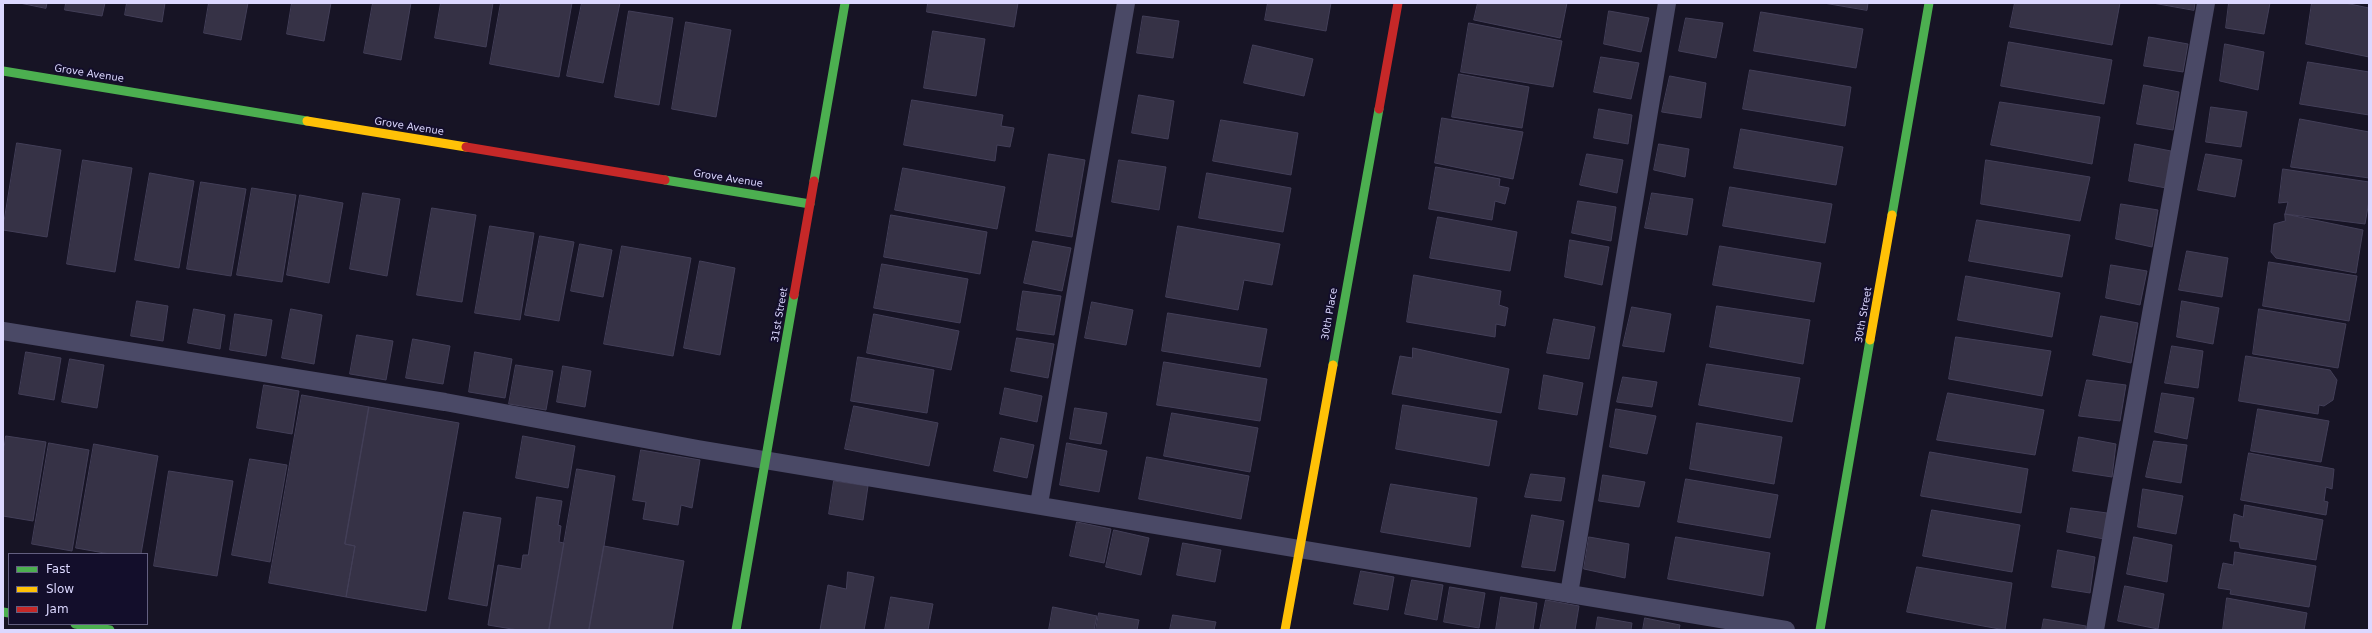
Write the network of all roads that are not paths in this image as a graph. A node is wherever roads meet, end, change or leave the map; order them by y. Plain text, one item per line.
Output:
1 (845, 3) edge
2 (1126, 3) edge
3 (1398, 3) edge
4 (1667, 3) edge
5 (1929, 3) edge
6 (2206, 3) edge
7 (3, 71) edge
8 (810, 204) junction
9 (3, 331) edge
10 (766, 459) junction
11 (1039, 504) junction
12 (1298, 548) junction
13 (1569, 594) junction
14 (81, 625) edge
15 (110, 630) edge
16 (736, 630) edge
17 (1284, 630) edge
18 (1786, 630) edge
19 (1820, 630) edge
20 (2096, 630) edge

1 - 8 street, 31st Street
2 - 11 lane
3 - 12 street, 30th Place
4 - 13 lane
5 - 19 street, 30th Street
6 - 20 lane
7 - 8 street, Grove Avenue
8 - 10 street, 31st Street
9 - 10 lane
10 - 11 lane
10 - 16 street, 31st Street
11 - 12 lane
12 - 13 lane
12 - 17 street, 30th Place
13 - 18 lane
14 - 15 street

